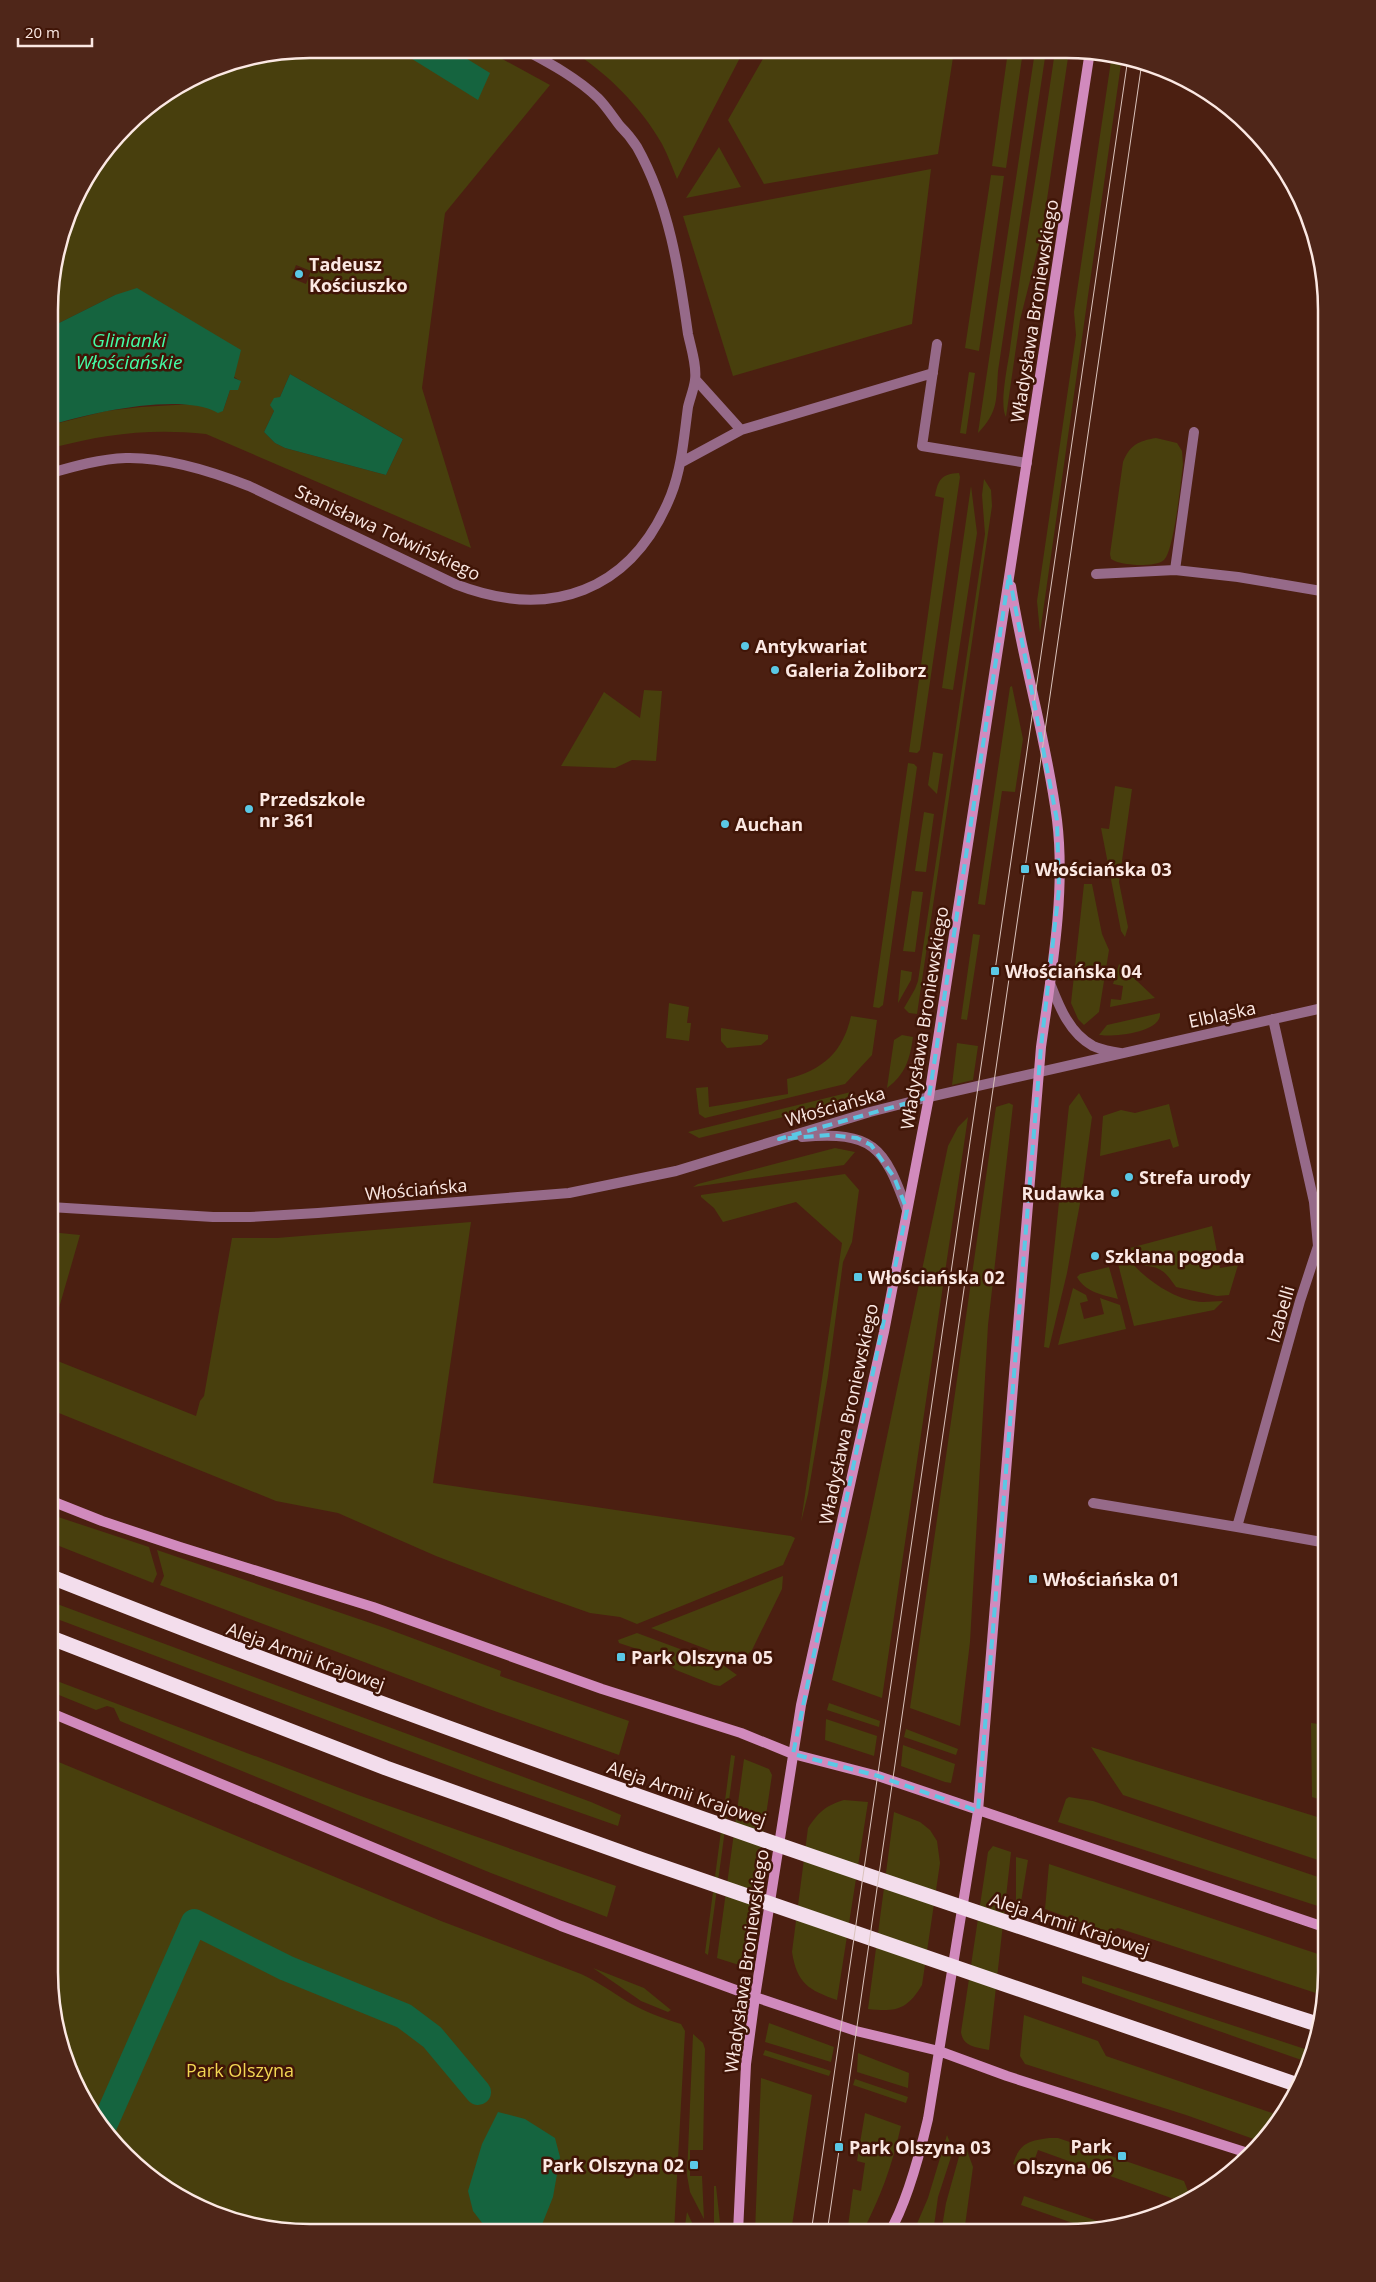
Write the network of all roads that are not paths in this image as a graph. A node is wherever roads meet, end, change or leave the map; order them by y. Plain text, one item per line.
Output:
1 (540, 58) edge
2 (1089, 59) edge
3 (937, 344) dead end
4 (933, 373) junction
5 (696, 380) junction
6 (741, 430) junction
7 (1194, 432) dead end
8 (680, 463) junction
9 (1026, 463) junction
10 (58, 471) edge
11 (1175, 570) junction
12 (1096, 574) dead end
13 (1009, 575) junction
14 (1318, 590) edge
15 (1050, 983) junction
16 (1318, 1009) edge
17 (1273, 1019) junction
18 (1123, 1053) junction
19 (1040, 1073) junction
20 (929, 1097) junction
21 (779, 1140) junction
22 (58, 1207) edge
23 (907, 1210) junction
24 (1093, 1503) dead end
25 (58, 1504) edge
26 (1236, 1527) junction
27 (1318, 1541) edge
28 (58, 1580) edge
29 (58, 1640) edge
30 (58, 1716) edge
31 (793, 1754) junction
32 (978, 1811) junction
33 (1318, 1925) edge
34 (755, 1997) junction
35 (1314, 2023) edge
36 (939, 2051) junction
37 (1292, 2083) edge
38 (1244, 2152) edge
39 (738, 2224) edge
40 (894, 2224) edge

1 - 5 street, Stanisława Tołwińskiego
2 - 9 main road, Władysława Broniewskiego
3 - 4 street
4 - 6 street
4 - 9 street
5 - 6 street
5 - 8 street, Stanisława Tołwińskiego
6 - 8 street
7 - 11 street
8 - 10 street, Stanisława Tołwińskiego
9 - 13 main road, Władysława Broniewskiego
11 - 12 street
11 - 14 street
13 - 15 main road, Władysława Broniewskiego
13 - 20 main road, Władysława Broniewskiego
15 - 18 street, Elbląska
15 - 19 main road, Władysława Broniewskiego
16 - 17 street, Elbląska
17 - 18 street, Elbląska
17 - 26 street, Izabelli
18 - 19 street, Elbląska
19 - 20 street, Elbląska
19 - 32 main road, Władysława Broniewskiego
20 - 21 street, Włościańska
20 - 23 main road, Władysława Broniewskiego
21 - 22 street, Włościańska
21 - 23 street, Włościańska
23 - 31 main road, Władysława Broniewskiego
24 - 26 street
25 - 31 main road
26 - 27 street
28 - 35 highway, Aleja Armii Krajowej
29 - 37 highway
30 - 34 main road
31 - 32 main road
31 - 34 main road, Władysława Broniewskiego
32 - 33 main road
32 - 36 main road, Władysława Broniewskiego
34 - 36 main road
34 - 39 main road, Władysława Broniewskiego
36 - 38 main road
36 - 40 main road, Władysława Broniewskiego

